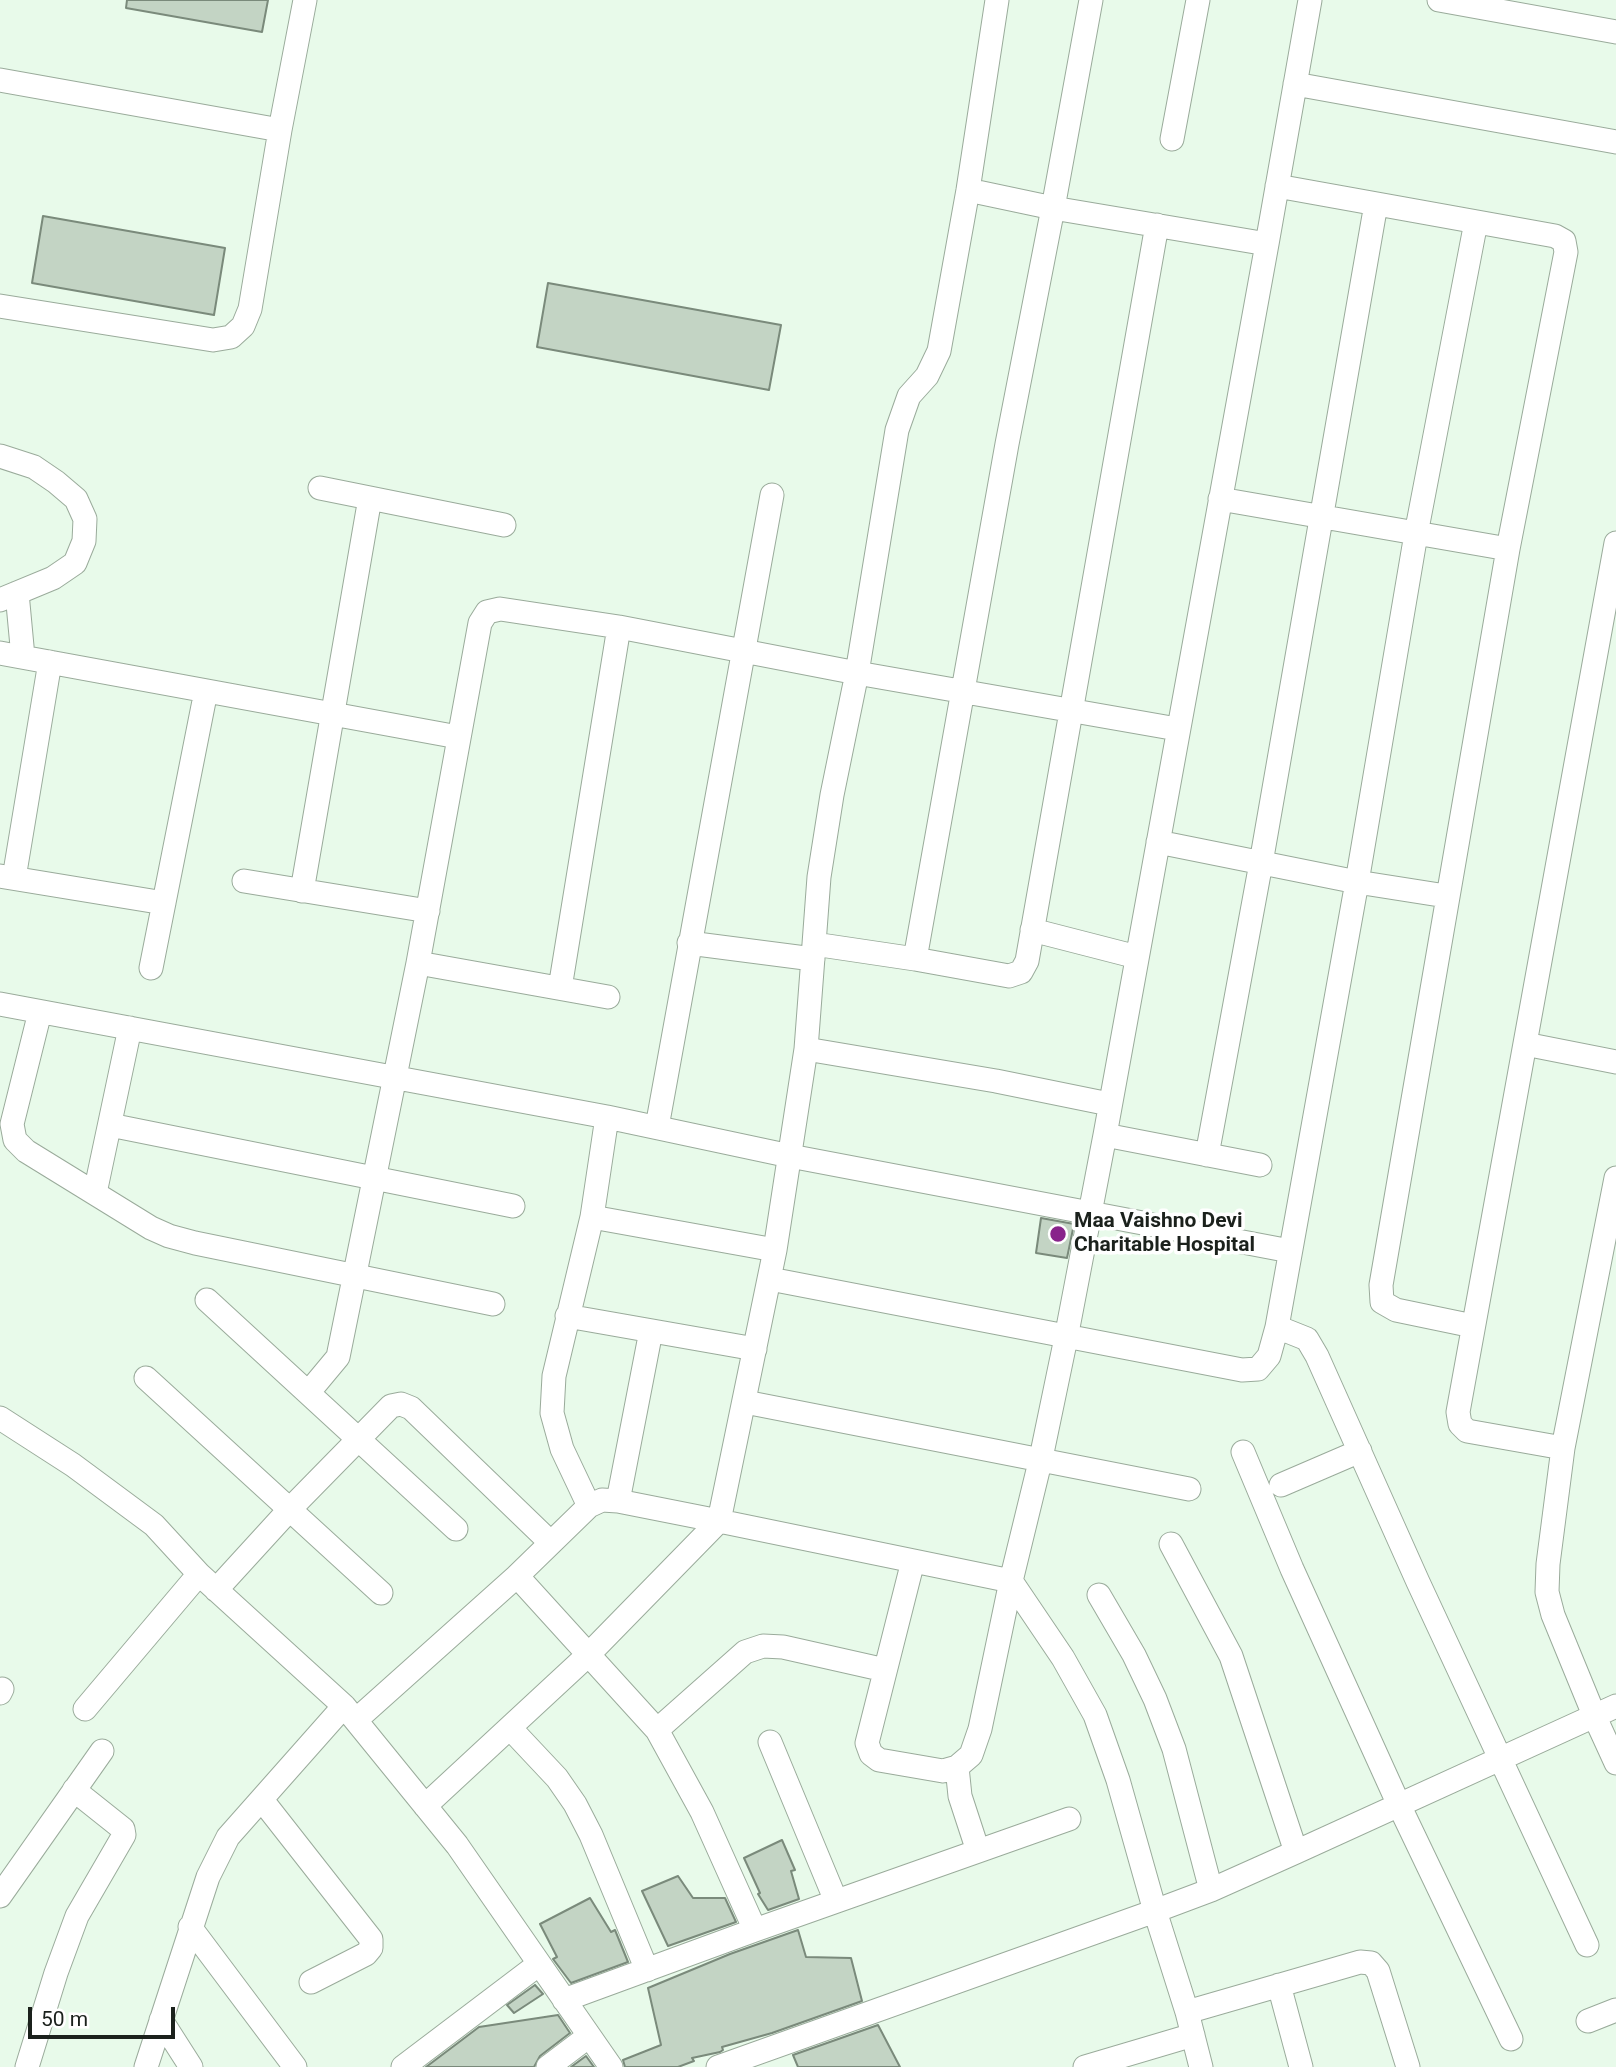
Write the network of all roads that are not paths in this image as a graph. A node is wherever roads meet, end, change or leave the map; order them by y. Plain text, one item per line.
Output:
1 (304, 0) edge
2 (997, 0) edge
3 (1091, 0) edge
4 (1198, 0) edge
5 (1310, 0) edge
6 (1439, 0) edge
7 (1616, 32) edge
8 (0, 80) edge
9 (1295, 84) junction
10 (280, 130) junction
11 (1172, 139) dead end
12 (1616, 142) edge
13 (1277, 186) junction
14 (968, 190) junction
15 (1376, 204) junction
16 (1053, 208) junction
17 (1476, 222) junction
18 (1157, 225) junction
19 (1267, 244) junction
20 (0, 306) edge
21 (0, 456) edge
22 (320, 488) dead end
23 (772, 495) dead end
24 (370, 498) junction
25 (1220, 499) junction
26 (1322, 515) junction
27 (504, 525) dead end
28 (1416, 534) junction
29 (1616, 543) edge
30 (1508, 549) junction
31 (9, 596) edge
32 (1611, 599) edge
33 (620, 627) junction
34 (744, 651) junction
35 (0, 653) edge
36 (23, 657) junction
37 (50, 662) junction
38 (857, 673) junction
39 (206, 691) junction
40 (964, 692) junction
41 (1070, 711) junction
42 (334, 716) junction
43 (1177, 729) junction
44 (458, 737) junction
45 (1158, 842) junction
46 (1261, 863) junction
47 (7, 877) edge
48 (244, 881) dead end
49 (1357, 882) junction
50 (302, 891) junction
51 (1446, 896) junction
52 (164, 904) junction
53 (428, 911) junction
54 (1032, 930) junction
55 (690, 943) junction
56 (813, 952) junction
57 (1137, 957) junction
58 (915, 959) junction
59 (418, 963) junction
60 (151, 968) dead end
61 (560, 988) junction
62 (608, 997) dead end
63 (0, 1004) edge
64 (40, 1012) junction
65 (130, 1028) junction
66 (1525, 1044) junction
67 (806, 1049) junction
68 (1616, 1062) edge
69 (395, 1078) junction
70 (1109, 1104) junction
71 (607, 1117) junction
72 (110, 1125) junction
73 (657, 1127) junction
74 (1105, 1135) junction
75 (1207, 1155) junction
76 (790, 1156) junction
77 (1260, 1165) dead end
78 (375, 1178) junction
79 (1616, 1178) edge
80 (95, 1193) junction
81 (513, 1206) dead end
82 (1088, 1213) junction
83 (592, 1217) junction
84 (775, 1250) junction
85 (1290, 1251) junction
86 (353, 1276) junction
87 (770, 1279) junction
88 (207, 1300) dead end
89 (493, 1304) dead end
90 (567, 1316) junction
91 (1474, 1326) junction
92 (1277, 1327) junction
93 (652, 1331) junction
94 (1066, 1338) junction
95 (755, 1349) junction
96 (146, 1378) dead end
97 (308, 1393) junction
98 (745, 1402) junction
99 (0, 1418) edge
100 (359, 1439) junction
101 (1563, 1448) junction
102 (1360, 1451) junction
103 (1243, 1452) dead end
104 (1041, 1458) junction
105 (1282, 1485) dead end
106 (1189, 1489) dead end
107 (618, 1501) junction
108 (589, 1506) junction
109 (290, 1509) junction
110 (719, 1521) junction
111 (456, 1530) dead end
112 (551, 1543) junction
113 (1171, 1544) dead end
114 (913, 1561) junction
115 (199, 1574) junction
116 (517, 1576) junction
117 (1011, 1581) junction
118 (216, 1590) junction
119 (381, 1593) dead end
120 (1099, 1595) dead end
121 (588, 1655) junction
122 (886, 1670) junction
123 (1616, 1706) edge
124 (85, 1709) dead end
125 (350, 1713) junction
126 (1594, 1716) junction
127 (510, 1728) junction
128 (657, 1730) junction
129 (770, 1742) dead end
130 (102, 1751) dead end
131 (1500, 1760) junction
132 (1616, 1763) edge
133 (957, 1768) junction
134 (74, 1790) junction
135 (262, 1800) junction
136 (1399, 1805) junction
137 (425, 1806) junction
138 (1069, 1819) dead end
139 (978, 1851) junction
140 (1296, 1852) junction
141 (1211, 1890) junction
142 (0, 1896) edge
143 (836, 1901) junction
144 (1155, 1911) junction
145 (190, 1927) junction
146 (755, 1930) junction
147 (1587, 1945) dead end
148 (539, 1964) junction
149 (647, 1970) junction
150 (311, 1982) dead end
151 (1279, 1986) junction
152 (564, 2000) junction
153 (1616, 2010) edge
154 (1187, 2012) junction
155 (161, 2020) junction
156 (1588, 2021) dead end
157 (1193, 2035) junction
158 (589, 2036) junction
159 (1511, 2039) dead end
160 (27, 2067) edge
161 (146, 2067) edge
162 (191, 2067) edge
163 (295, 2067) edge
164 (403, 2067) edge
165 (548, 2067) edge
166 (611, 2067) edge
167 (718, 2067) edge
168 (1085, 2067) edge
169 (1201, 2067) edge
170 (1301, 2067) edge
171 (1408, 2067) edge

1 - 10 street
2 - 14 street
3 - 16 street
4 - 11 street
5 - 9 street
6 - 7 street
8 - 10 street
9 - 12 street
9 - 13 street
10 - 20 street
13 - 15 street
13 - 19 street
14 - 16 street
14 - 38 street
15 - 17 street
15 - 26 street
16 - 18 street
16 - 40 street
17 - 28 street
17 - 30 street
18 - 19 street
18 - 41 street
19 - 25 street
21 - 31 street
22 - 24 street
23 - 34 street
24 - 27 street
24 - 42 street
25 - 26 street
25 - 43 street
26 - 28 street
26 - 46 street
28 - 30 street
28 - 49 street
29 - 32 street
30 - 51 street
31 - 36 street
32 - 66 street
33 - 34 street
33 - 44 street
33 - 61 street
34 - 38 street
34 - 55 street
35 - 36 street
36 - 37 street
37 - 39 street
37 - 47 street
38 - 40 street
38 - 56 street
39 - 42 street
39 - 52 street
40 - 41 street
40 - 58 street
41 - 43 street
41 - 54 street
42 - 44 street
42 - 50 street
43 - 45 street
44 - 53 street
45 - 46 street
45 - 57 street
46 - 49 street
46 - 75 street
47 - 52 street
48 - 50 street
49 - 51 street
49 - 85 street
50 - 53 street
51 - 91 street
52 - 60 street
53 - 59 street
54 - 57 street
54 - 58 street
55 - 56 street
55 - 73 street
56 - 58 street
56 - 67 street
57 - 70 street
59 - 61 street
59 - 69 street
61 - 62 street
63 - 64 street
64 - 65 street
64 - 80 street
65 - 69 street
65 - 72 street
66 - 68 street
66 - 91 street
67 - 70 street
67 - 76 street
69 - 71 street
69 - 78 street
70 - 74 street
71 - 73 street
71 - 83 street
72 - 78 street
72 - 80 street
73 - 76 street
74 - 75 street
74 - 82 street
75 - 77 street
76 - 82 street
76 - 84 street
78 - 81 street
78 - 86 street
79 - 101 street
80 - 86 street
82 - 85 street
82 - 94 street
83 - 84 street
83 - 90 street
84 - 87 street
85 - 92 street
86 - 89 street
86 - 97 street
87 - 94 street
87 - 95 street
88 - 97 street
90 - 93 street
90 - 108 street
91 - 101 street
92 - 94 street
92 - 102 street
93 - 95 street
93 - 107 street
94 - 104 street
95 - 98 street
96 - 109 street
97 - 100 street
98 - 104 street
98 - 110 street
99 - 115 street
100 - 109 street
100 - 111 street
100 - 112 street
101 - 126 street
102 - 105 street
102 - 131 street
103 - 136 street
104 - 106 street
104 - 117 street
107 - 108 street
107 - 110 street
108 - 112 street
109 - 118 street
109 - 119 street
110 - 114 street
110 - 121 street
112 - 116 street
113 - 140 street
114 - 117 street
114 - 122 street
115 - 118 street
115 - 124 street
116 - 121 street
116 - 125 street
117 - 133 street
117 - 144 street
118 - 125 street
120 - 141 street
121 - 127 street
121 - 128 street
122 - 128 street
122 - 133 street
123 - 126 street
125 - 135 street
125 - 137 street
126 - 131 street
126 - 132 street
127 - 137 street
127 - 149 street
128 - 146 street
129 - 143 street
130 - 134 street
131 - 136 street
131 - 147 street
133 - 139 street
134 - 142 street
134 - 160 street
135 - 145 street
135 - 150 street
136 - 140 street
136 - 159 street
137 - 148 street
138 - 139 street
139 - 143 street
140 - 141 street
141 - 144 street
143 - 146 street
144 - 154 street
144 - 167 street
145 - 155 street
145 - 163 street
146 - 149 street
148 - 152 street
148 - 164 street
149 - 152 street
151 - 154 street
151 - 170 street
151 - 171 street
152 - 158 street
153 - 156 street
154 - 157 street
155 - 161 street
155 - 162 street
157 - 168 street
157 - 169 street
158 - 165 street
158 - 166 street

